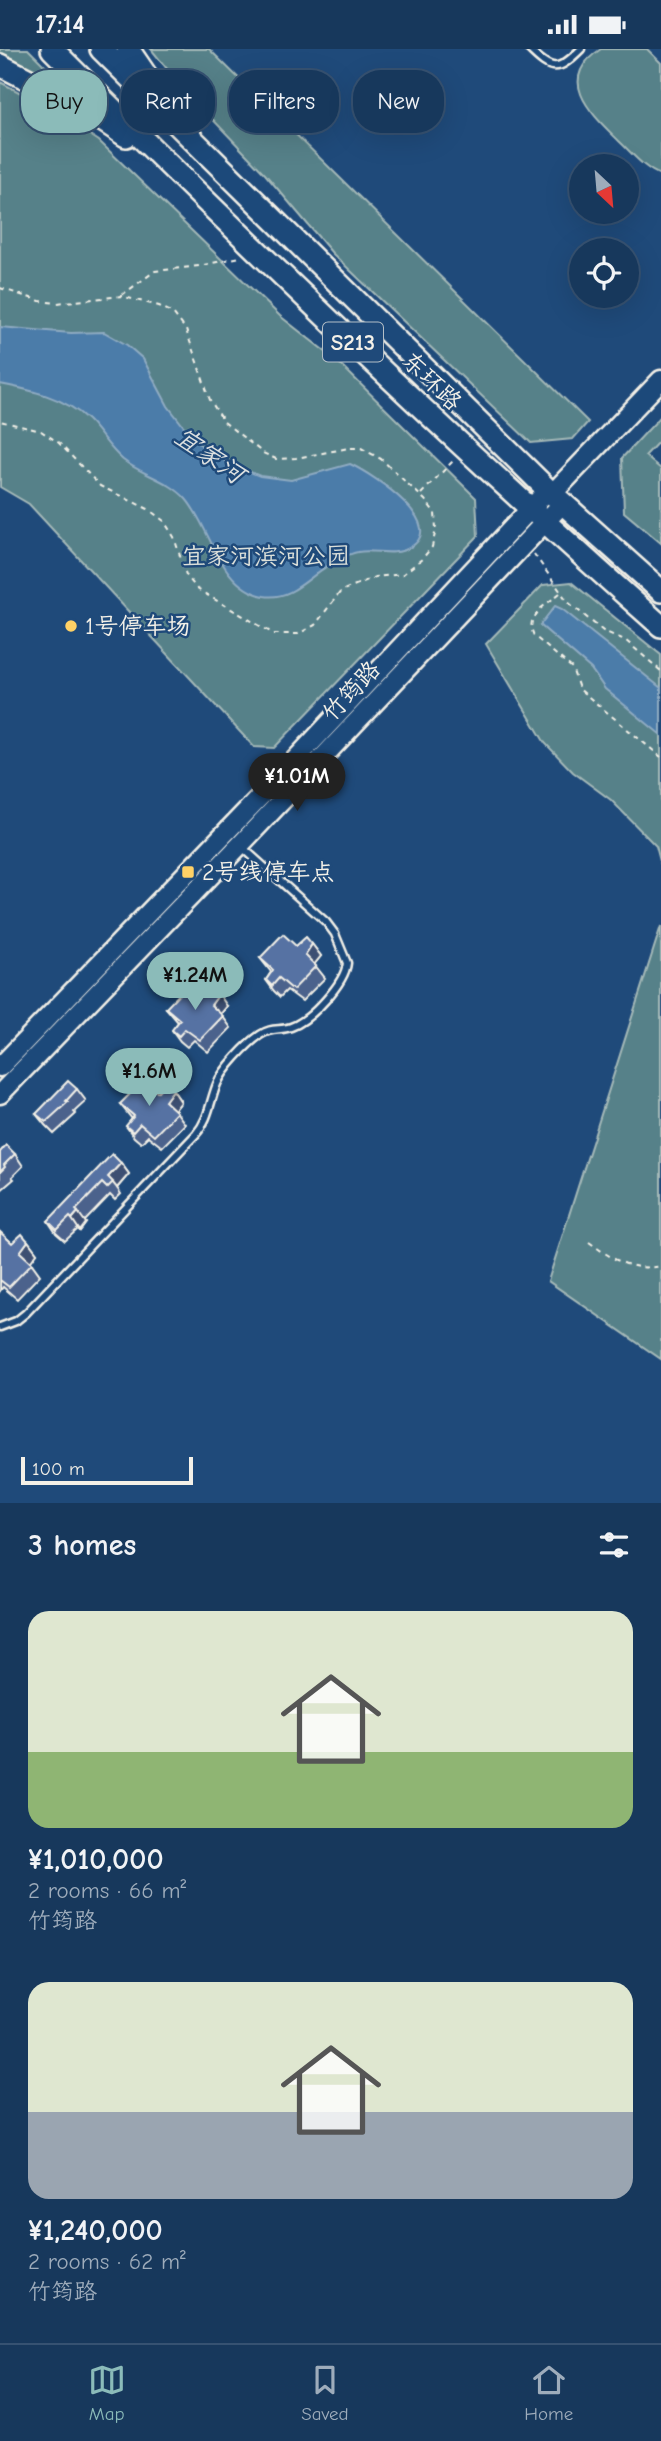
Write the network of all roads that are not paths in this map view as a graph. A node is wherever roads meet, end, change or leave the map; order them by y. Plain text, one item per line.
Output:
1 (52, 49) edge
2 (101, 49) edge
3 (128, 49) edge
4 (529, 49) edge
5 (581, 49) edge
6 (0, 65) edge
7 (188, 135) junction
8 (163, 160) junction
9 (661, 380) edge
10 (554, 495) junction
11 (536, 516) junction
12 (661, 591) edge
13 (661, 626) edge
14 (240, 845) junction
15 (0, 1067) edge
16 (0, 1094) edge
17 (0, 1327) edge

1 - 8 highway, 东环路 / S213
2 - 7 highway, 东环路 / S213
3 - 7 highway
4 - 5 lane
6 - 8 highway
7 - 10 highway, 东环路 / S213
8 - 11 highway, 东环路 / S213
9 - 10 main road, 竹筠路
10 - 11 main road, 竹筠路
10 - 12 highway, 东环路 / S213
11 - 13 highway, 东环路 / S213
11 - 14 main road, 竹筠路
11 - 15 main road, 竹筠路
14 - 16 main road, 竹筠路
14 - 17 lane

